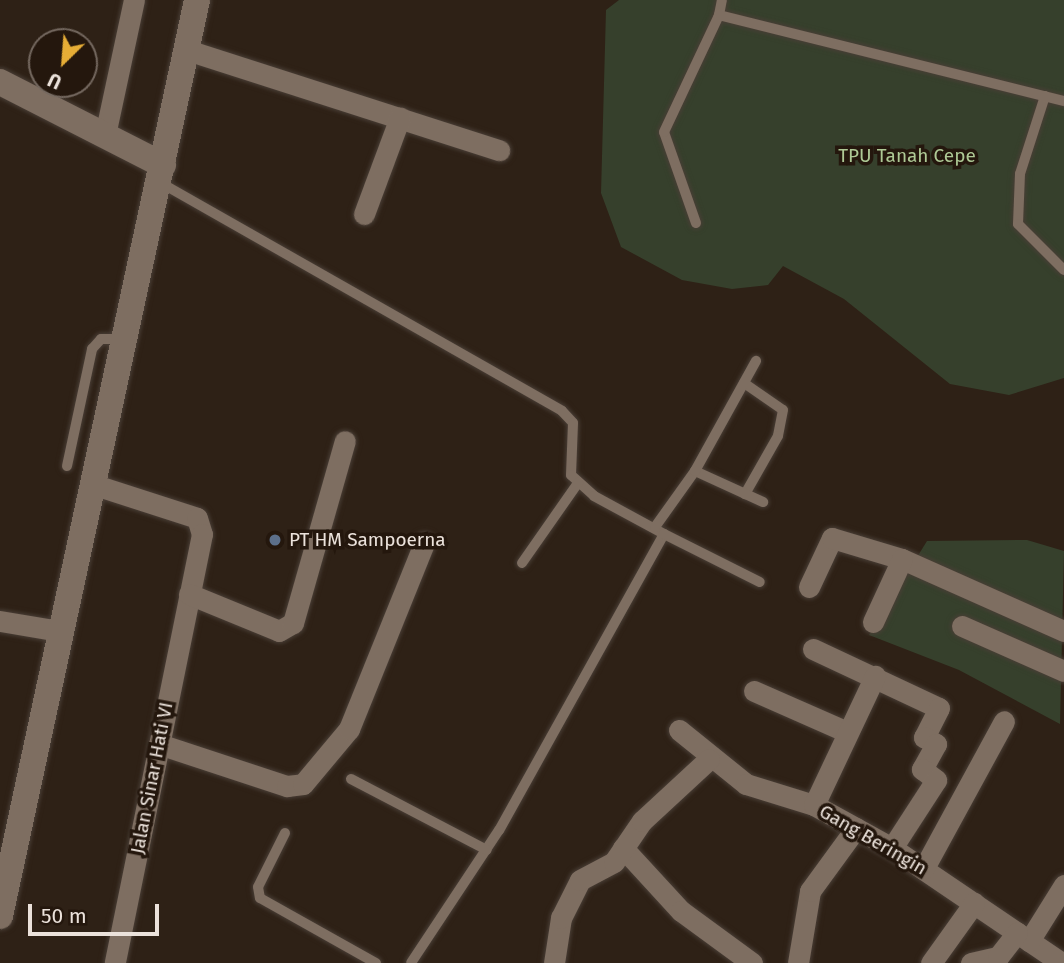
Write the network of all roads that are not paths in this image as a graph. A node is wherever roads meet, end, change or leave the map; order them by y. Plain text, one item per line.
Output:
1 (134, 0) edge
2 (197, 0) edge
3 (722, 0) edge
4 (719, 15) junction
5 (187, 50) junction
6 (0, 82) edge
7 (1045, 96) junction
8 (1064, 101) edge
9 (400, 117) junction
10 (105, 135) junction
11 (499, 150) dead end
12 (162, 174) junction
13 (364, 214) dead end
14 (696, 223) dead end
15 (1064, 270) edge
16 (125, 339) junction
17 (756, 361) dead end
18 (744, 383) junction
19 (345, 442) dead end
20 (67, 466) dead end
21 (695, 471) junction
22 (578, 483) junction
23 (92, 484) junction
24 (745, 494) junction
25 (763, 502) dead end
26 (659, 530) junction
27 (424, 543) dead end
28 (902, 559) junction
29 (522, 563) dead end
30 (760, 582) dead end
31 (809, 587) dead end
32 (189, 594) junction
33 (0, 621) edge
34 (873, 622) dead end
35 (962, 626) dead end
36 (1064, 631) edge
37 (60, 632) junction
38 (813, 649) dead end
39 (1064, 671) edge
40 (875, 676) junction
41 (754, 691) dead end
42 (1004, 721) dead end
43 (680, 730) dead end
44 (845, 731) junction
45 (159, 744) junction
46 (709, 759) junction
47 (351, 779) dead end
48 (814, 805) junction
49 (856, 828) junction
50 (285, 833) dead end
51 (623, 848) junction
52 (892, 848) junction
53 (487, 850) junction
54 (924, 868) junction
55 (1064, 885) edge
56 (974, 903) junction
57 (0, 916) edge
58 (1023, 937) junction
59 (115, 963) edge
60 (376, 963) edge
61 (411, 963) edge
62 (554, 963) edge
63 (752, 963) edge
64 (798, 963) edge
65 (931, 963) edge
66 (971, 963) edge
67 (1062, 963) edge

1 - 10 street
2 - 5 street
3 - 4 lane
4 - 7 lane
4 - 14 lane
5 - 9 street
5 - 12 street
6 - 10 street
7 - 8 lane
7 - 15 lane
9 - 11 street
9 - 13 street
10 - 12 street
12 - 16 street
12 - 22 lane
16 - 20 lane
16 - 23 street
17 - 18 lane
18 - 21 lane
18 - 24 lane
19 - 32 street
21 - 24 lane
21 - 26 lane
22 - 26 lane
22 - 29 lane
23 - 32 street, Jalan Sinar Hati VI
23 - 37 street
24 - 25 lane
26 - 30 lane
26 - 53 lane
27 - 45 street
28 - 31 street
28 - 34 street
28 - 36 street
32 - 45 street, Jalan Sinar Hati VI
33 - 37 street
35 - 39 street
37 - 57 street
38 - 40 street
40 - 44 street
40 - 52 street
41 - 44 street
42 - 54 street
43 - 46 street, Gang Beringin
44 - 48 street
45 - 59 street, Jalan Sinar Hati VI
46 - 48 street, Gang Beringin
46 - 51 street
47 - 53 lane
48 - 49 street, Gang Beringin
49 - 52 street, Gang Beringin
49 - 64 street
50 - 60 lane
51 - 62 street
51 - 63 street
52 - 54 street, Gang Beringin
53 - 61 lane
54 - 56 street, Gang Beringin
55 - 58 street
56 - 58 street, Gang Beringin
56 - 65 street
58 - 66 street
58 - 67 street, Gang Beringin

